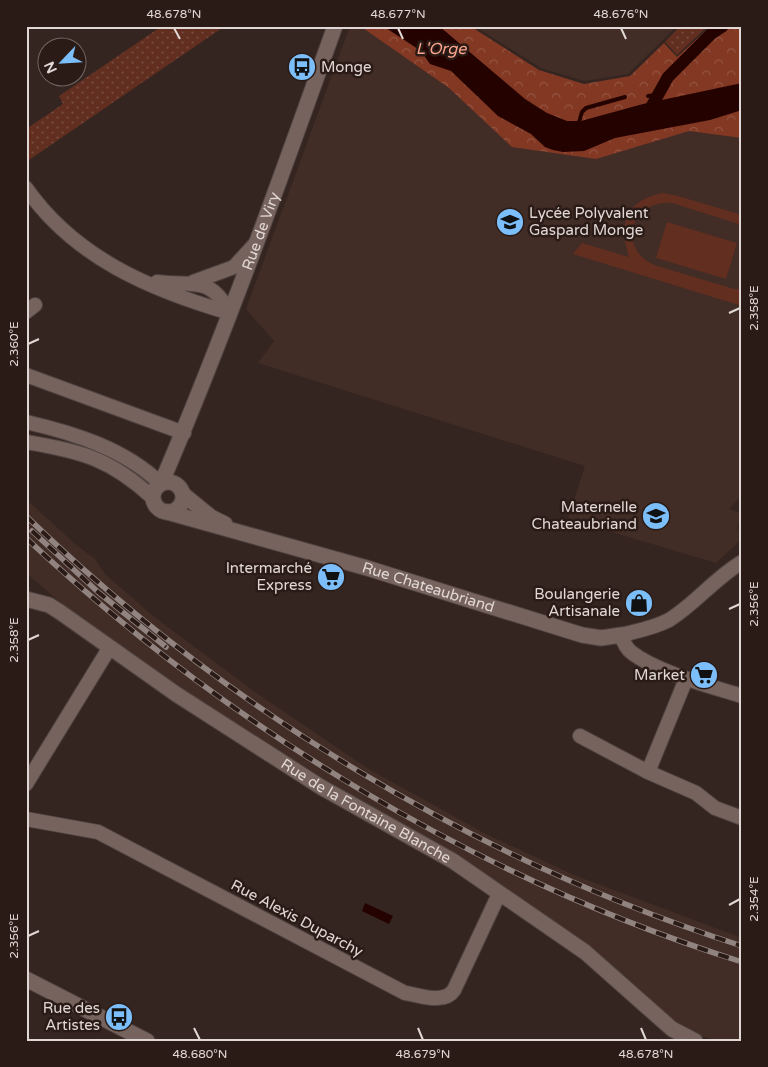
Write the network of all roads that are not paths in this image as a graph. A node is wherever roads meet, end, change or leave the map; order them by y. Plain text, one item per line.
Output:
1 (335, 26) edge
2 (26, 188) edge
3 (256, 242) junction
4 (134, 279) junction
5 (189, 283) junction
6 (230, 313) junction
7 (26, 375) edge
8 (26, 422) edge
9 (184, 433) junction
10 (26, 442) edge
11 (124, 474) junction
12 (160, 484) junction
13 (182, 491) junction
14 (153, 498) junction
15 (167, 512) junction
16 (238, 531) junction
17 (742, 562) edge
18 (26, 600) edge
19 (621, 635) junction
20 (110, 647) junction
21 (686, 678) junction
22 (742, 696) edge
23 (580, 736) dead end
24 (648, 772) junction
25 (26, 784) edge
26 (742, 818) edge
27 (26, 819) edge
28 (500, 894) junction
29 (26, 979) edge
30 (147, 1041) edge
31 (695, 1041) edge

1 - 3 street, Rue de Viry
2 - 4 street
3 - 5 street
3 - 6 street, Rue de Viry
4 - 5 street
4 - 6 street
5 - 6 street
6 - 9 street, Rue de Viry
7 - 9 street
8 - 12 street
9 - 12 street, Rue de Viry
9 - 13 street, Rue de Viry
10 - 11 street
11 - 12 street
11 - 14 street
12 - 13 street
12 - 14 street, Rue de Viry
13 - 15 street
13 - 16 street, Rue Chateaubriand
14 - 15 street
15 - 16 street, Rue Chateaubriand
16 - 19 street, Rue Chateaubriand
17 - 19 street
18 - 20 street, Rue de la Fontaine Blanche
19 - 21 street
20 - 25 street
20 - 28 street, Rue de la Fontaine Blanche
21 - 22 street
21 - 24 street
23 - 24 street
24 - 26 street
27 - 28 street, Rue Alexis Duparchy
28 - 31 street, Rue de la Fontaine Blanche
29 - 30 street

